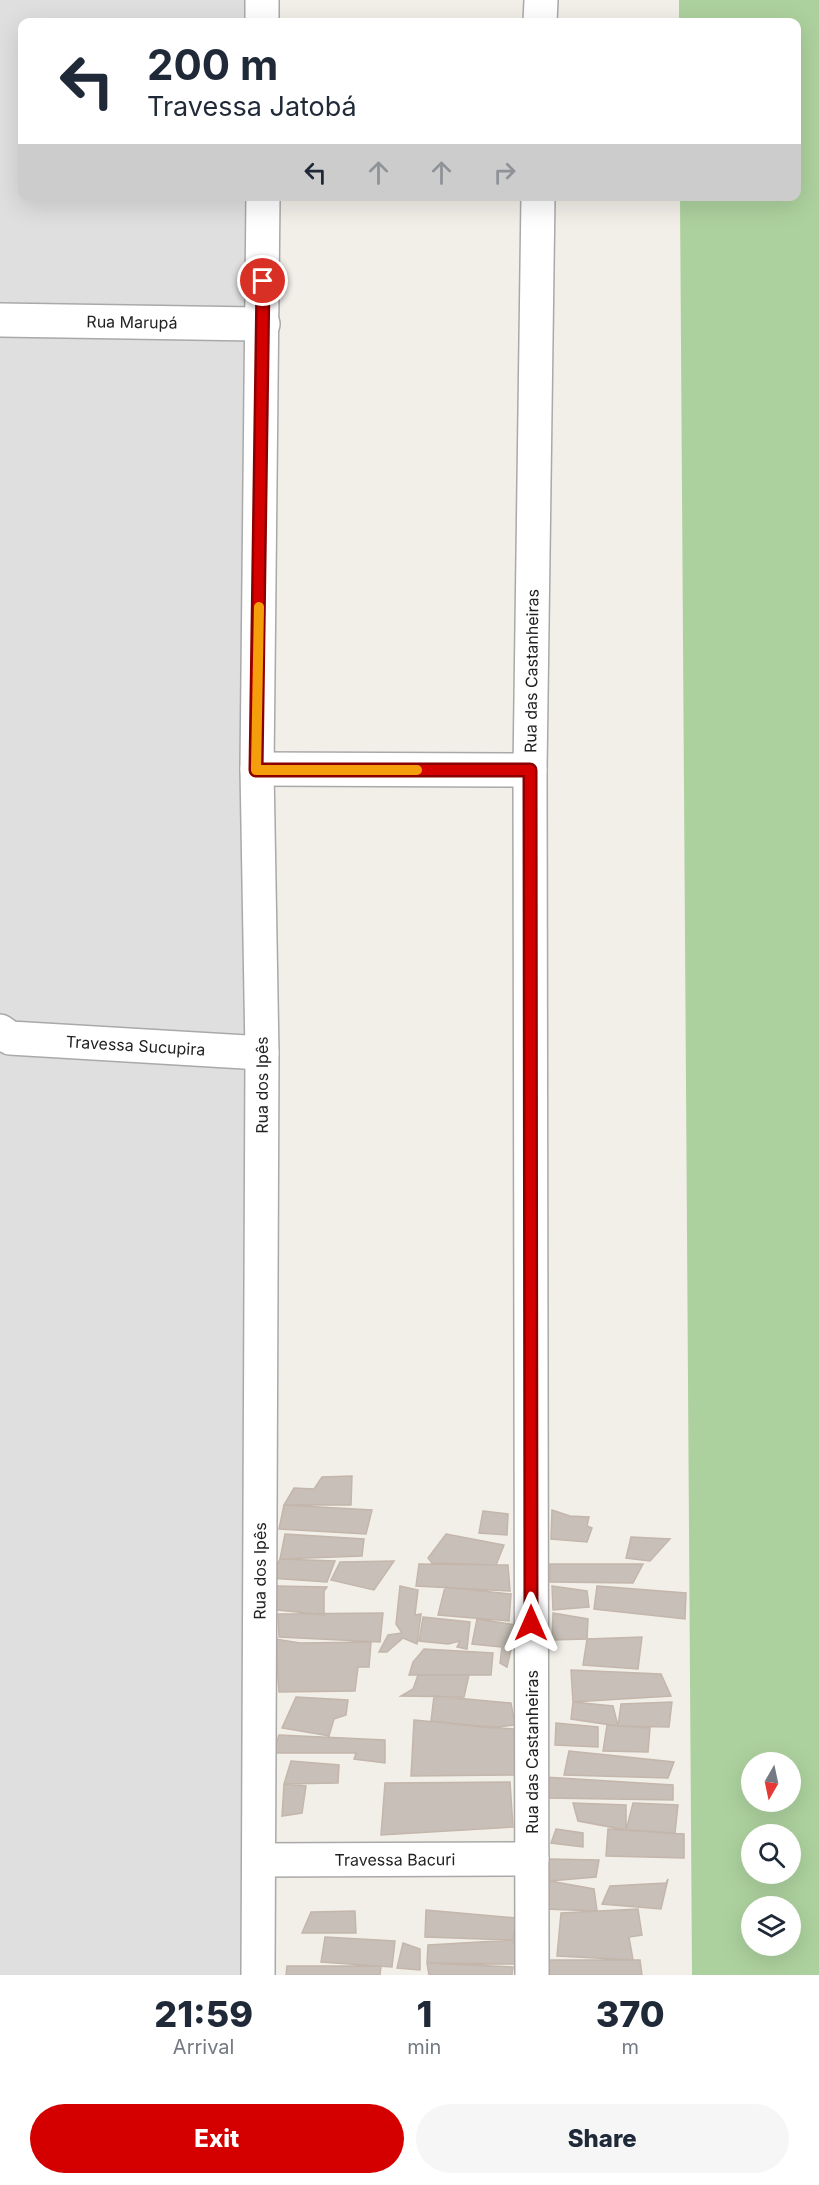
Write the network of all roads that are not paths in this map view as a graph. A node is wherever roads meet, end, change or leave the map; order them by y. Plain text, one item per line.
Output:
1 (262, 0) edge
2 (540, 0) edge
3 (262, 18) edge
4 (540, 18) edge
5 (262, 201) edge
6 (538, 201) edge
7 (0, 320) edge
8 (263, 324) junction
9 (256, 770) junction
10 (530, 770) junction
11 (5, 1034) edge
12 (262, 1053) junction
13 (532, 1859) junction
14 (259, 1860) junction
15 (258, 1975) edge
16 (532, 1975) edge

1 - 3 street
2 - 4 street
5 - 8 street, Rua dos Ipês
6 - 10 street, Rua das Castanheiras
7 - 8 street, Rua Marupá
8 - 9 street, Rua dos Ipês
9 - 10 street
9 - 12 street, Rua dos Ipês
10 - 13 street, Rua das Castanheiras
11 - 12 street, Travessa Sucupira
12 - 14 street, Rua dos Ipês
13 - 14 street, Travessa Bacuri
13 - 16 street, Rua das Castanheiras
14 - 15 street, Rua dos Ipês

